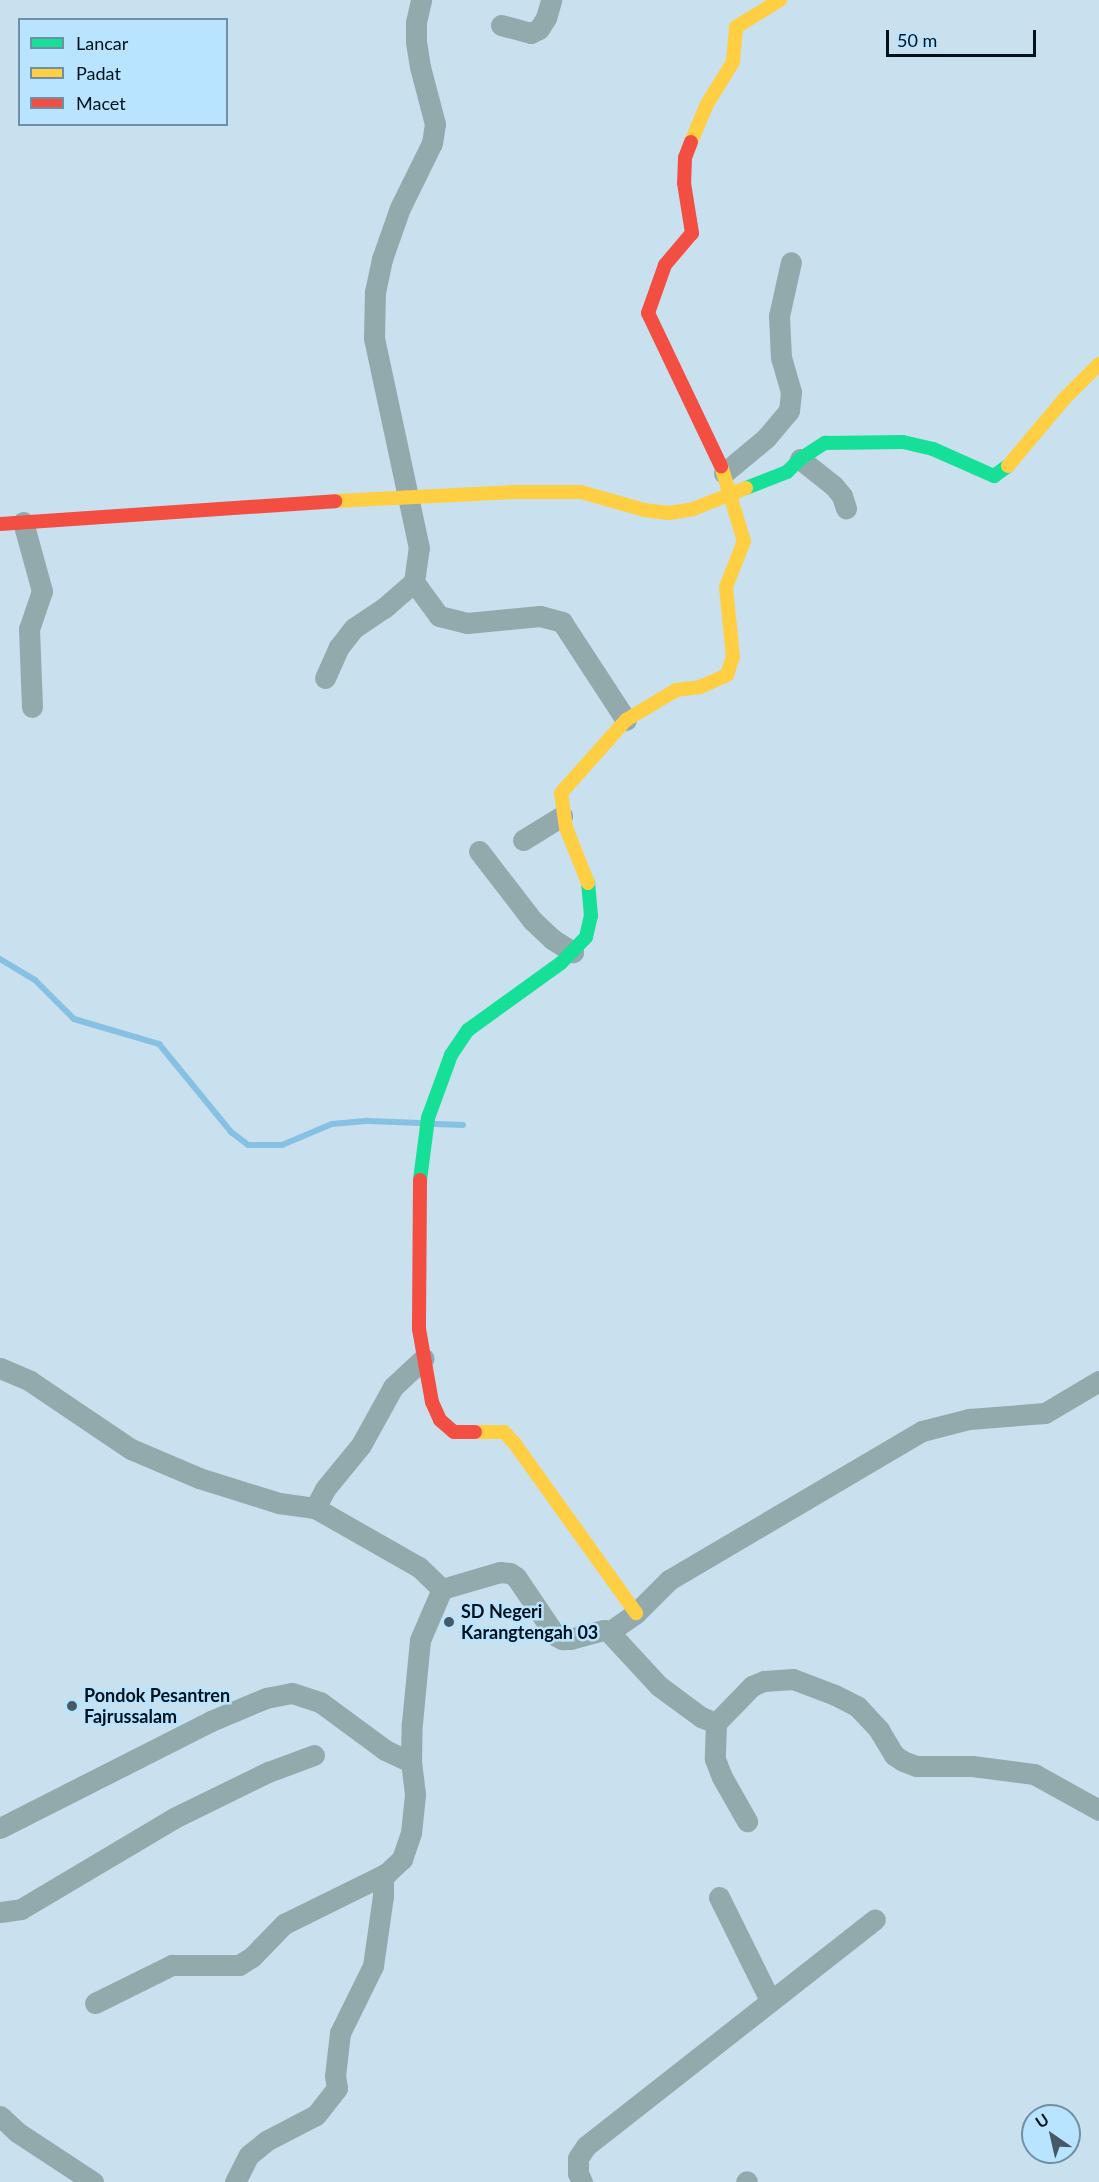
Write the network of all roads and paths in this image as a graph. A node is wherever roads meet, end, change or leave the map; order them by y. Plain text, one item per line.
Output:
1 (421, 0) edge
2 (551, 0) edge
3 (780, 0) edge
4 (501, 25) dead end
5 (791, 262) dead end
6 (1099, 364) edge
7 (800, 459) junction
8 (724, 473) junction
9 (732, 494) junction
10 (406, 496) junction
11 (846, 508) dead end
12 (23, 522) junction
13 (0, 524) edge
14 (414, 582) junction
15 (325, 678) dead end
16 (32, 707) dead end
17 (626, 720) junction
18 (562, 816) junction
19 (523, 840) dead end
20 (479, 851) dead end
21 (573, 952) junction
22 (424, 1358) junction
23 (0, 1368) edge
24 (1099, 1381) edge
25 (315, 1508) junction
26 (442, 1588) junction
27 (636, 1613) junction
28 (609, 1632) junction
29 (716, 1723) junction
30 (314, 1755) dead end
31 (411, 1762) junction
32 (1099, 1810) edge
33 (747, 1821) dead end
34 (0, 1828) edge
35 (383, 1875) junction
36 (719, 1897) dead end
37 (0, 1912) edge
38 (875, 1919) dead end
39 (770, 2000) junction
40 (95, 2003) dead end
41 (0, 2116) edge
42 (93, 2182) edge
43 (235, 2182) edge
44 (582, 2182) edge

1 - 10 street
2 - 4 street
3 - 8 street
5 - 8 street
6 - 7 street
7 - 9 street
7 - 11 street
8 - 9 street
9 - 10 street
9 - 17 street
10 - 12 street
10 - 14 street
12 - 13 street
12 - 16 street
14 - 15 street
14 - 17 street
17 - 18 street
18 - 19 street
18 - 21 street
20 - 21 street
21 - 22 street
22 - 25 street
22 - 27 street
23 - 25 street
24 - 27 street
25 - 26 street
26 - 28 street
26 - 31 street
27 - 28 street
28 - 29 street
29 - 32 street
29 - 33 street
30 - 37 street
31 - 34 street
31 - 35 street
35 - 40 street
35 - 43 street
36 - 39 street
38 - 39 street
39 - 44 street
41 - 42 street

